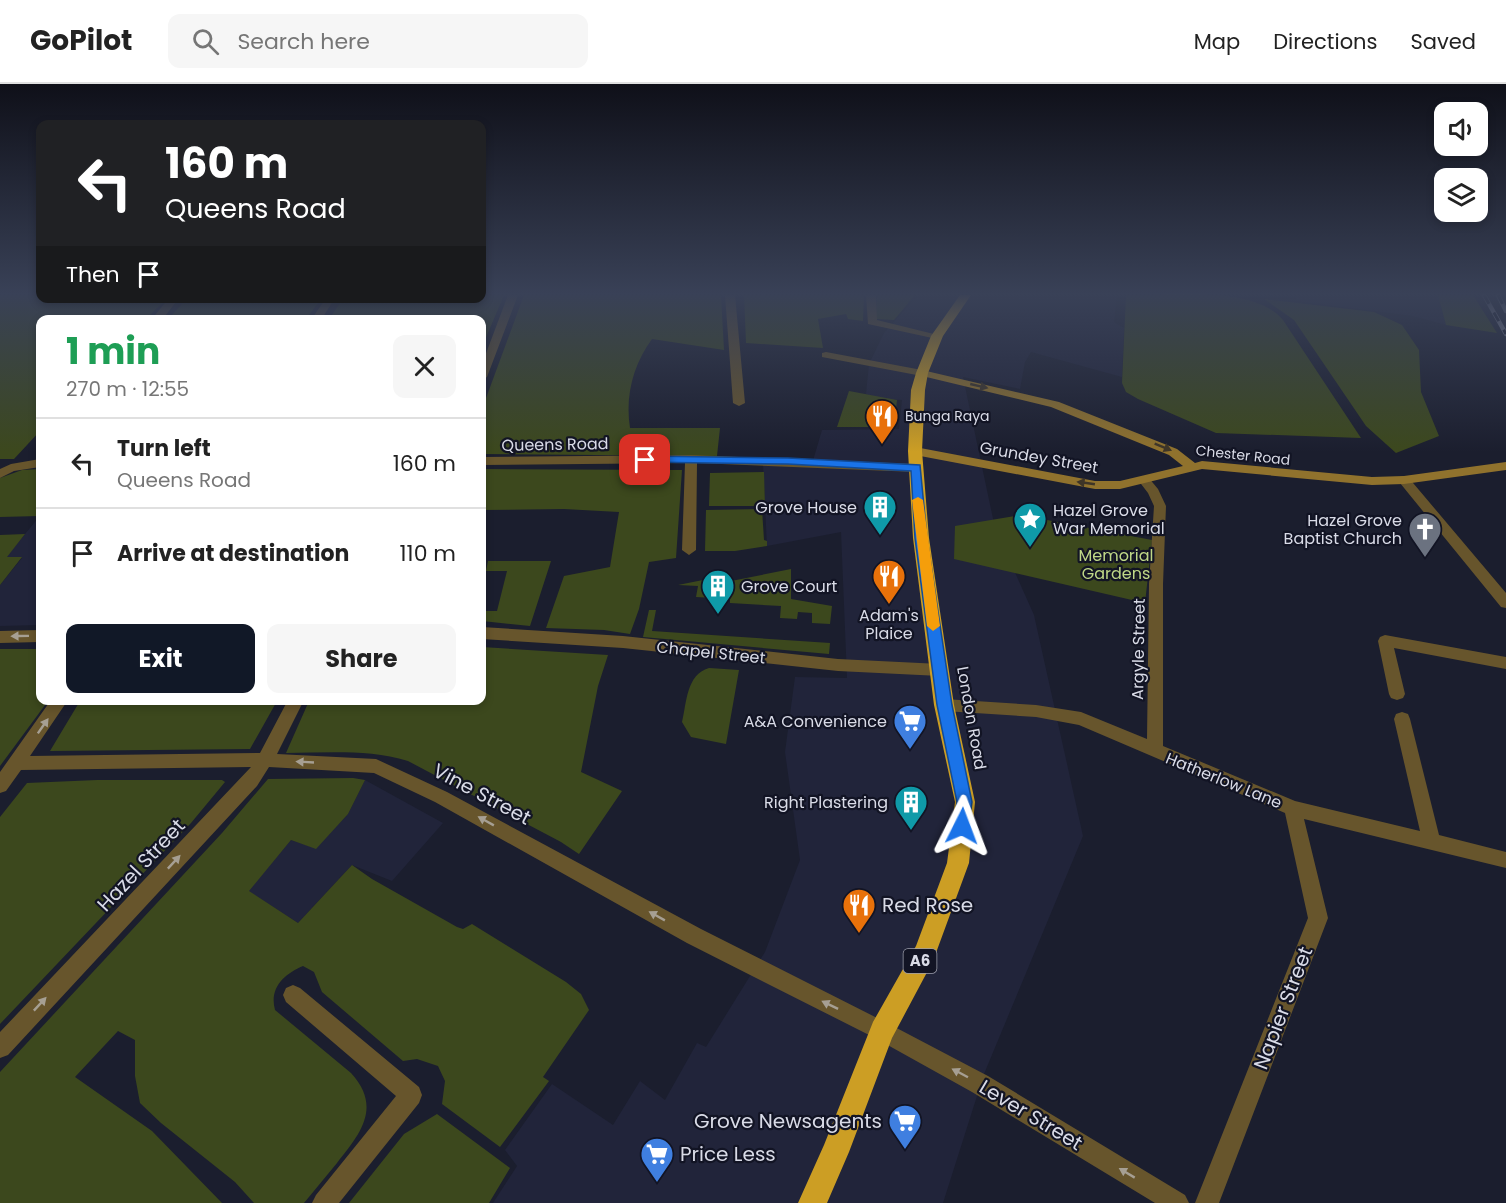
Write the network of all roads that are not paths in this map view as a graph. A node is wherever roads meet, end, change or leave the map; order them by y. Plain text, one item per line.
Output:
1 (493, 347) edge
2 (734, 347) edge
3 (932, 347) edge
4 (826, 355) dead end
5 (486, 367) edge
6 (922, 373) junction
7 (739, 403) dead end
8 (692, 459) junction
9 (915, 460) junction
10 (486, 461) edge
11 (36, 465) edge
12 (1506, 466) edge
13 (1192, 467) junction
14 (0, 474) edge
15 (1144, 480) junction
16 (1404, 480) junction
17 (689, 550) dead end
18 (1506, 603) edge
19 (486, 633) edge
20 (36, 636) edge
21 (0, 637) edge
22 (1506, 663) edge
23 (940, 670) junction
24 (1397, 694) dead end
25 (57, 705) edge
26 (293, 705) edge
27 (944, 705) junction
28 (1402, 719) dead end
29 (1155, 751) junction
30 (265, 760) junction
31 (17, 763) junction
32 (0, 786) edge
33 (1293, 808) junction
34 (1432, 843) junction
35 (1506, 860) edge
36 (293, 994) dead end
37 (882, 1031) junction
38 (0, 1047) edge
39 (324, 1203) edge
40 (812, 1203) edge
41 (1177, 1203) edge
42 (1206, 1203) edge

1 - 5 street
2 - 7 street
3 - 6 highway, London Road / A6
4 - 6 street
6 - 9 highway, London Road / A6
6 -> 13 street, Chester Road
8 - 9 street, Queens Road
8 - 10 street, Queens Road
8 - 17 street
15 -> 9 street, Grundey Street
9 - 23 highway, London Road / A6
11 - 14 street
12 - 16 street, Chester Road
13 - 15 street, Grundey Street
13 - 16 street, Chester Road
15 - 29 street, Argyle Street
16 - 18 street
19 - 23 street, Chapel Street
20 -> 21 street
22 - 24 street
23 - 27 highway, London Road / A6
31 -> 25 street
26 - 30 street, Hazel Street
27 - 29 street, Hatherlow Lane
27 - 37 highway, London Road / A6
28 - 34 street
29 - 33 street, Hatherlow Lane
30 - 31 street, Vine Street
37 -> 30 street, Vine Street
38 -> 30 street, Hazel Street
31 - 32 street
33 - 34 street, Hatherlow Lane
33 - 42 street, Napier Street
34 - 35 street, Hatherlow Lane
36 - 39 street
37 - 40 highway, London Road / A6
41 -> 37 street, Lever Street

